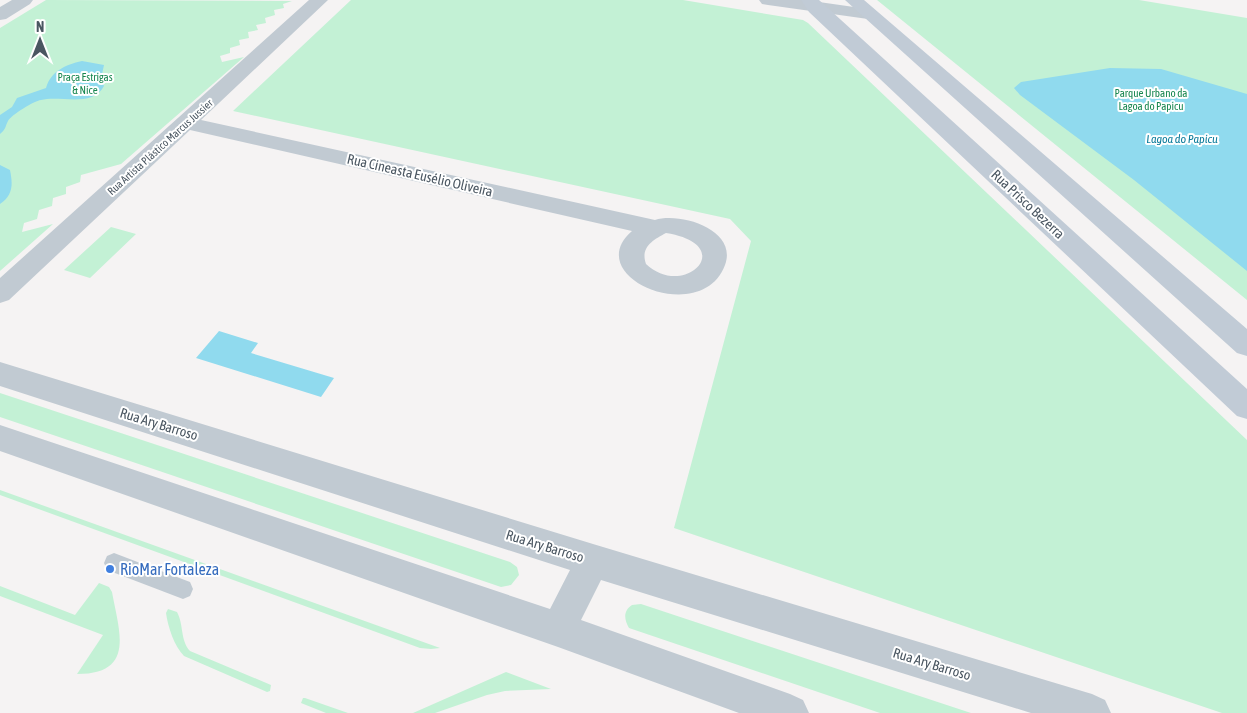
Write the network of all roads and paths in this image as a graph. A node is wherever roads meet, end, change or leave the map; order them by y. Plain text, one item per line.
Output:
1 (24, 0) edge
2 (319, 0) edge
3 (768, 0) edge
4 (813, 4) edge
5 (861, 7) edge
6 (0, 15) edge
7 (187, 123) junction
8 (654, 228) dead end
9 (0, 293) edge
10 (1247, 345) edge
11 (0, 374) edge
12 (1247, 408) edge
13 (0, 438) edge
14 (593, 561) junction
15 (114, 563) dead end
16 (183, 589) dead end
17 (558, 629) junction
18 (790, 713) edge
19 (1092, 713) edge

1 - 6 street
2 - 7 street, Rua Artista Plástico Marcus Jussier
3 - 4 street
4 - 5 street
4 - 12 street, Rua Prisco Bezerra
5 - 10 street
7 - 8 street, Rua Cineasta Eusélio Oliveira
7 - 9 street, Rua Artista Plástico Marcus Jussier
11 - 14 street, Rua Ary Barroso
13 - 17 street
14 - 17 street
14 - 19 street, Rua Ary Barroso
15 - 16 lane
17 - 18 street

